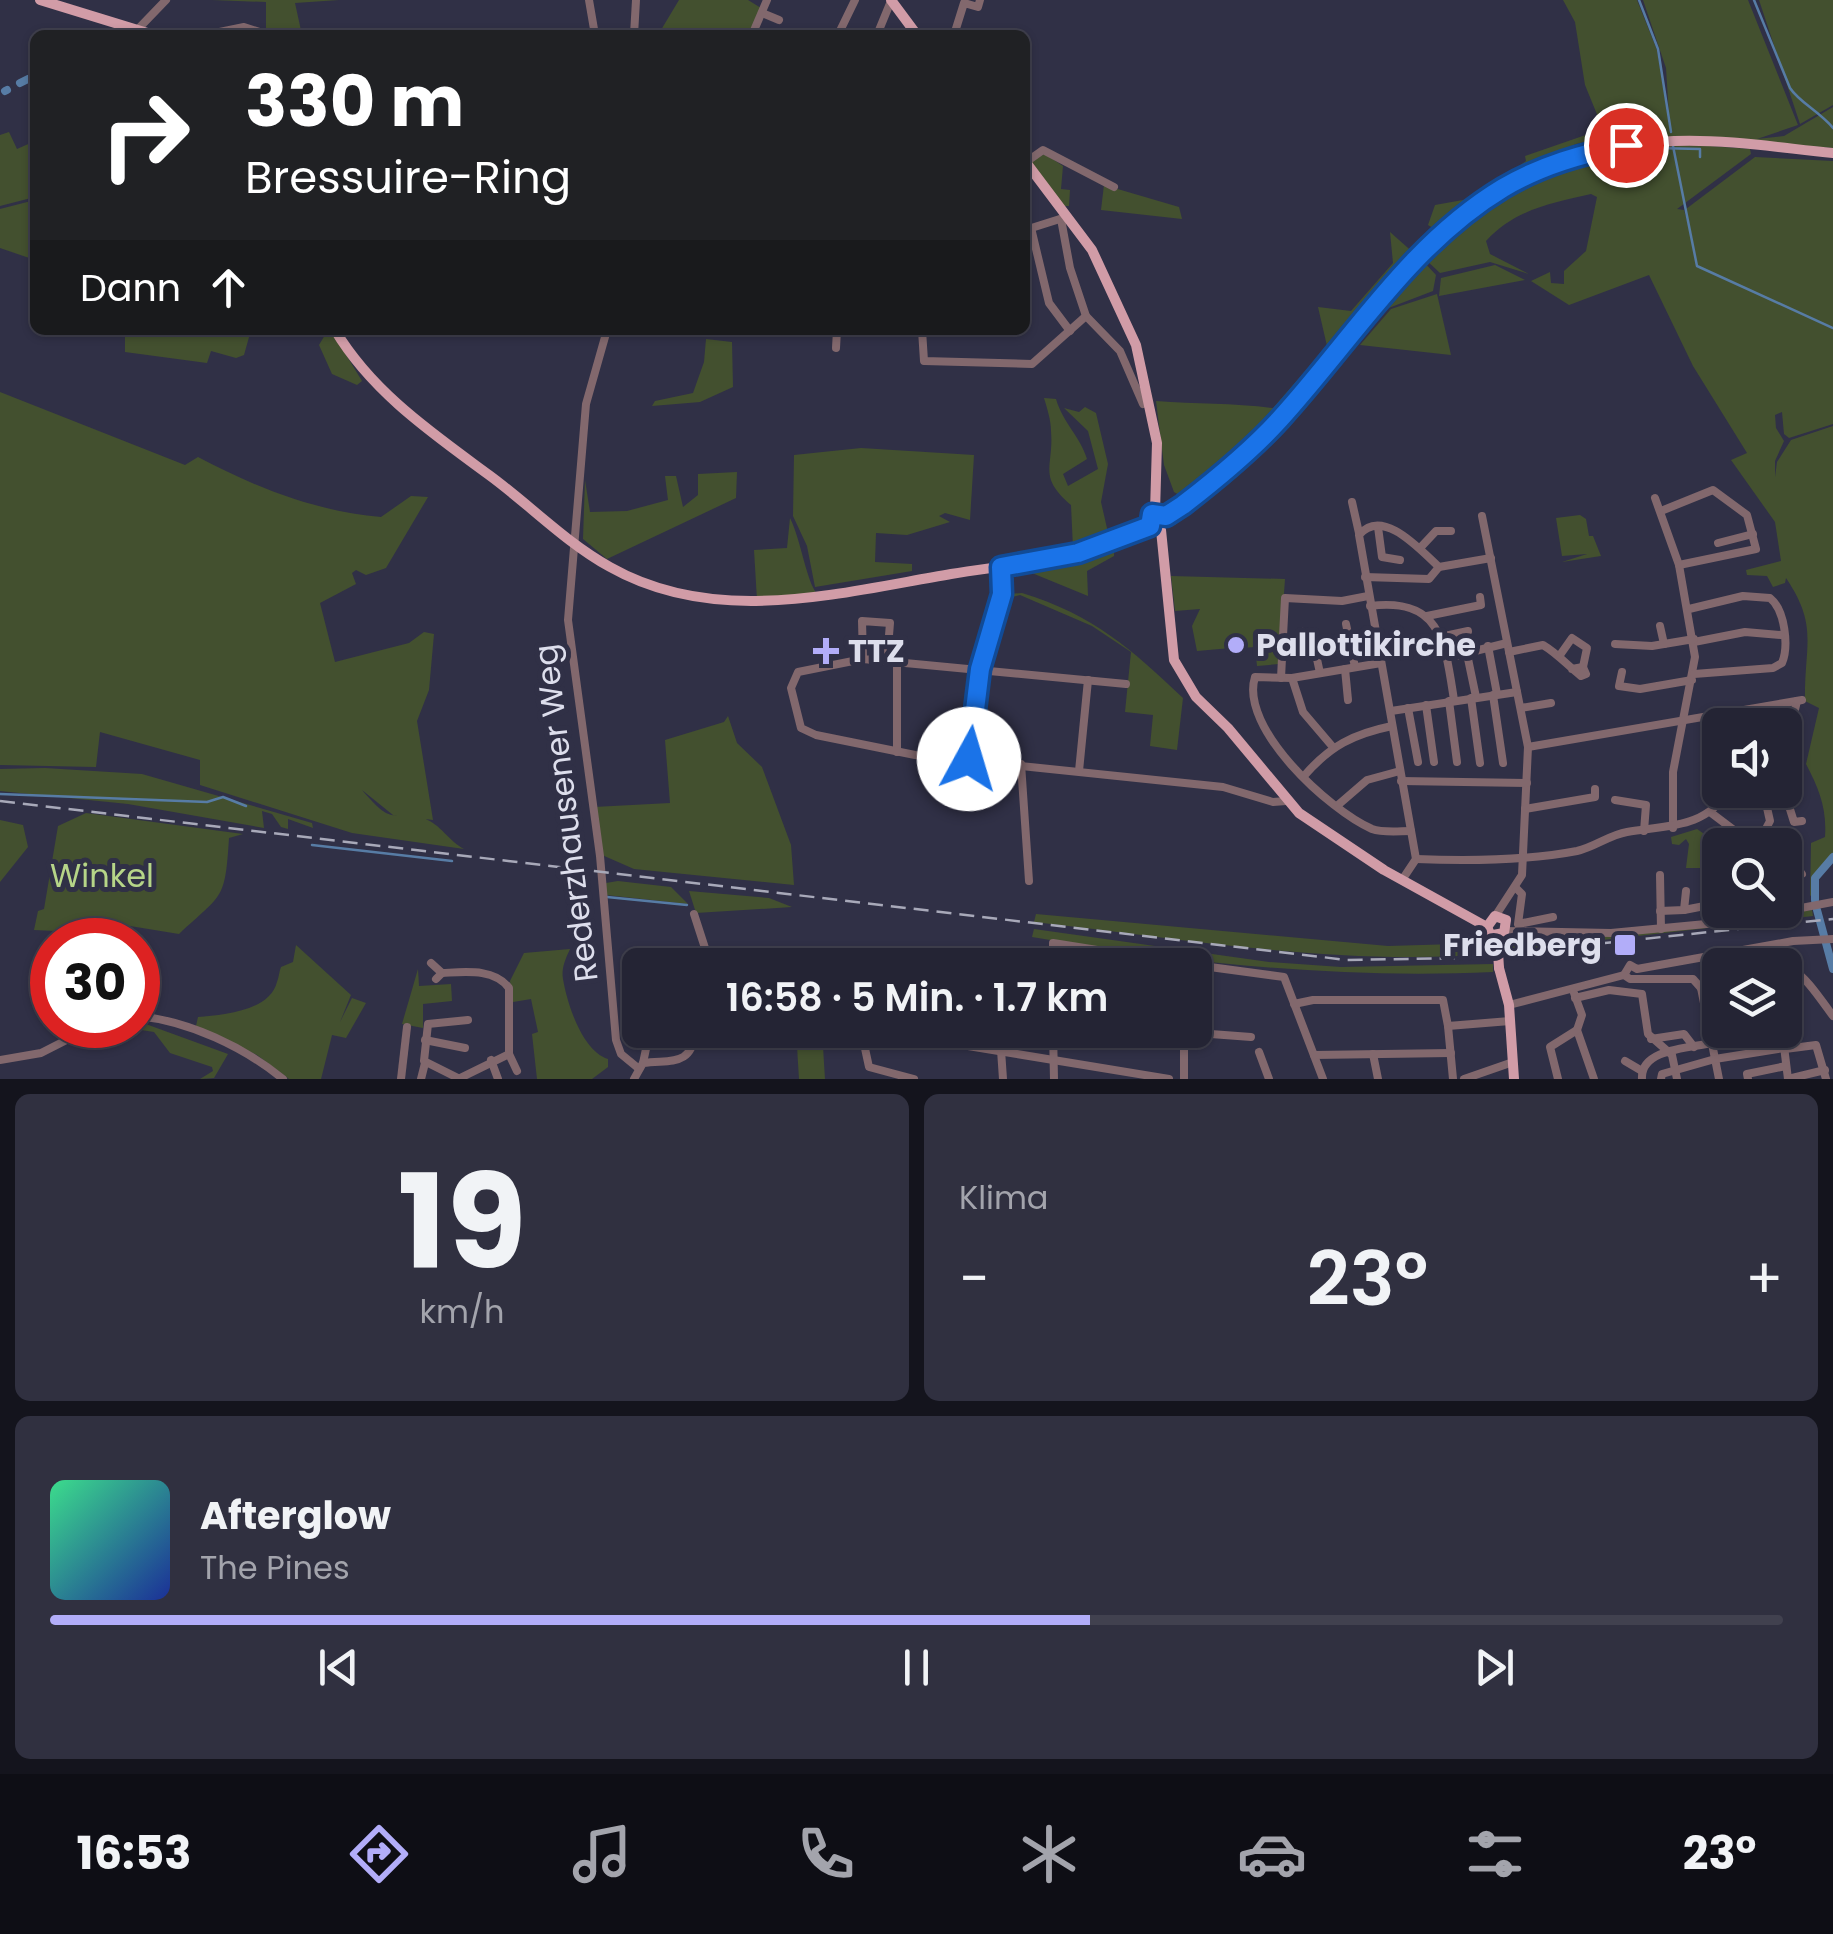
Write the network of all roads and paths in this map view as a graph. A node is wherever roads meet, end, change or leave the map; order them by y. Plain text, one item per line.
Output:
1 (40, 0) edge
2 (166, 0) edge
3 (589, 0) edge
4 (636, 0) edge
5 (767, 0) edge
6 (855, 0) edge
7 (960, 0) edge
8 (980, 0) edge
9 (891, 1) edge
10 (762, 13) junction
11 (780, 20) dead end
12 (132, 29) edge
13 (593, 30) edge
14 (634, 30) edge
15 (757, 30) edge
16 (840, 30) edge
17 (879, 30) edge
18 (913, 30) edge
19 (952, 30) edge
20 (953, 30) edge
21 (1833, 152) edge
22 (1030, 159) edge
23 (1030, 169) edge
24 (1114, 187) dead end
25 (1064, 217) junction
26 (1030, 228) edge
27 (1030, 236) edge
28 (1086, 316) junction
29 (1070, 331) junction
30 (338, 335) edge
31 (606, 335) edge
32 (837, 335) edge
33 (922, 335) edge
34 (1136, 344) junction
35 (836, 348) dead end
36 (1120, 351) junction
37 (1143, 404) dead end
38 (1655, 498) dead end
39 (1352, 502) dead end
40 (1661, 511) junction
41 (1160, 514) junction
42 (1482, 516) dead end
43 (1378, 527) junction
44 (1155, 528) junction
45 (1451, 531) dead end
46 (1359, 534) junction
47 (1752, 534) junction
48 (1718, 543) dead end
49 (575, 544) junction
50 (1421, 548) junction
51 (1490, 558) junction
52 (1400, 560) dead end
53 (1680, 565) junction
54 (1001, 567) junction
55 (1440, 567) junction
56 (1365, 576) junction
57 (1480, 597) dead end
58 (1369, 601) junction
59 (1427, 602) dead end
60 (1417, 608) junction
61 (1690, 609) junction
62 (1427, 616) junction
63 (1346, 624) dead end
64 (1660, 626) dead end
65 (1468, 631) dead end
66 (1303, 632) dead end
67 (1781, 635) junction
68 (1283, 636) dead end
69 (1440, 636) junction
70 (1694, 640) junction
71 (1615, 644) dead end
72 (1664, 644) junction
73 (1488, 646) junction
74 (1508, 647) junction
75 (1467, 654) junction
76 (1560, 655) junction
77 (1282, 658) dead end
78 (1447, 658) junction
79 (863, 659) junction
80 (887, 660) junction
81 (897, 661) junction
82 (1380, 662) junction
83 (1350, 668) junction
84 (980, 669) junction
85 (1622, 672) dead end
86 (1320, 673) junction
87 (1693, 677) junction
88 (1281, 678) junction
89 (1292, 678) junction
90 (1088, 680) junction
91 (1126, 684) dead end
92 (1517, 692) junction
93 (1495, 695) junction
94 (1473, 698) junction
95 (1348, 700) dead end
96 (1451, 700) junction
97 (1551, 702) dead end
98 (1426, 705) junction
99 (1408, 708) junction
100 (1521, 708) junction
101 (1755, 708) edge
102 (1797, 708) edge
103 (1392, 711) junction
104 (1702, 717) edge
105 (1683, 720) junction
106 (1392, 726) junction
107 (1332, 746) junction
108 (1528, 747) junction
109 (898, 752) junction
110 (969, 759) junction
111 (1418, 762) dead end
112 (1434, 762) dead end
113 (1457, 762) dead end
114 (1480, 762) dead end
115 (1503, 762) dead end
116 (1020, 764) junction
117 (1400, 770) junction
118 (1079, 771) junction
119 (1304, 776) junction
120 (1401, 781) junction
121 (1527, 783) junction
122 (1284, 798) junction
123 (1596, 798) dead end
124 (1615, 800) dead end
125 (1338, 805) junction
126 (1713, 808) edge
127 (1768, 808) edge
128 (1790, 808) edge
129 (1525, 810) junction
130 (1710, 812) junction
131 (1802, 821) dead end
132 (1674, 828) junction
133 (1644, 830) junction
134 (1411, 831) junction
135 (1522, 858) junction
136 (1416, 859) junction
137 (1660, 874) dead end
138 (1402, 880) junction
139 (1028, 881) dead end
140 (1517, 889) junction
141 (1686, 891) dead end
142 (1833, 902) edge
143 (1702, 906) edge
144 (1802, 908) edge
145 (1684, 910) junction
146 (1660, 911) junction
147 (694, 914) dead end
148 (1553, 917) dead end
149 (1702, 922) edge
150 (1661, 928) junction
151 (1498, 931) junction
152 (1833, 939) edge
153 (706, 948) edge
154 (1053, 948) edge
155 (1084, 948) edge
156 (1768, 948) edge
157 (1702, 961) edge
158 (431, 963) dead end
159 (1212, 967) edge
160 (1637, 973) junction
161 (1802, 978) edge
162 (1701, 988) joint
163 (1574, 993) junction
164 (1702, 993) edge
165 (1294, 1004) junction
166 (1508, 1006) junction
167 (1833, 1016) edge
168 (160, 1020) edge
169 (468, 1020) dead end
170 (1510, 1021) junction
171 (1448, 1026) junction
172 (407, 1027) dead end
173 (1577, 1030) junction
174 (1212, 1033) edge
175 (1250, 1036) dead end
176 (1651, 1039) junction
177 (425, 1040) junction
178 (1702, 1045) edge
179 (1802, 1046) edge
180 (1694, 1047) junction
181 (51, 1048) edge
182 (465, 1048) dead end
183 (645, 1048) edge
184 (692, 1048) edge
185 (865, 1048) edge
186 (988, 1048) edge
187 (1053, 1048) edge
188 (1184, 1048) edge
189 (1712, 1048) edge
190 (1785, 1048) joint
191 (1001, 1050) junction
192 (1258, 1052) dead end
193 (1451, 1053) junction
194 (1670, 1053) junction
195 (509, 1054) junction
196 (1372, 1054) junction
197 (1314, 1055) junction
198 (1053, 1058) junction
199 (1715, 1059) junction
200 (0, 1060) edge
201 (491, 1060) junction
202 (1625, 1061) dead end
203 (426, 1062) junction
204 (1513, 1062) junction
205 (640, 1066) junction
206 (1786, 1066) junction
207 (518, 1071) dead end
208 (439, 1074) edge
209 (1826, 1074) edge
210 (474, 1075) edge
211 (1642, 1075) edge
212 (1676, 1075) edge
213 (1748, 1077) edge
214 (458, 1078) edge
215 (283, 1079) edge
216 (401, 1079) edge
217 (421, 1079) edge
218 (498, 1079) edge
219 (634, 1079) edge
220 (914, 1079) edge
221 (1002, 1079) edge
222 (1054, 1079) edge
223 (1166, 1079) edge
224 (1184, 1079) edge
225 (1269, 1079) edge
226 (1323, 1079) edge
227 (1378, 1079) edge
228 (1453, 1079) edge
229 (1464, 1079) edge
230 (1514, 1079) edge
231 (1558, 1079) edge
232 (1594, 1079) edge
233 (1660, 1079) edge
234 (1719, 1079) edge
235 (1788, 1079) edge

1 - 12 main road
2 - 12 street
3 - 13 street
4 - 14 street
5 - 10 street
6 - 16 street
7 - 19 street
8 - 20 street
9 - 17 street
9 - 18 main road
10 - 11 street
10 - 15 street
21 - 41 main road
22 - 24 street
23 - 25 main road
25 - 26 street
25 - 28 street
25 - 34 main road
27 - 29 street
28 - 29 street
28 - 36 street
29 - 33 street
30 - 49 main road
31 - 49 street, Rederzhausener Weg
32 - 35 street
34 - 36 street
34 - 41 main road
36 - 37 street
38 - 40 street
39 - 46 street
40 - 47 street
40 - 53 street
41 - 44 main road
42 - 51 street
43 - 46 street
43 - 50 street
43 - 52 street
44 - 54 main road
44 - 122 main road
45 - 50 street
46 - 56 street
47 - 48 street
47 - 53 street
49 - 54 main road
49 - 205 street, Rederzhausener Weg
50 - 55 street
51 - 55 street
51 - 74 street
53 - 61 street
54 - 84 street
55 - 56 street
56 - 58 street
57 - 62 street
58 - 60 street
58 - 68 street
58 - 82 street
59 - 60 street
60 - 62 street
61 - 67 street
61 - 70 street
62 - 69 street
63 - 83 street
64 - 72 street
65 - 69 street
66 - 86 street
67 - 70 street
67 - 87 street
69 - 78 street
70 - 72 street
70 - 87 street
71 - 72 street
73 - 74 street
73 - 75 street
73 - 93 street
74 - 76 street
74 - 92 street
75 - 78 street
75 - 94 street
76 - 76 street
77 - 88 street
78 - 96 street
79 - 80 street
79 - 80 street
79 - 109 street
80 - 81 street
81 - 84 street
81 - 109 street
82 - 83 street
82 - 103 street
83 - 86 street
83 - 95 street
84 - 90 street
84 - 110 street
85 - 87 street
86 - 89 street
87 - 105 street
88 - 89 street
88 - 119 street
89 - 107 street
90 - 91 street
90 - 118 street
92 - 93 street
92 - 100 street
93 - 94 street
93 - 115 street
94 - 96 street
94 - 114 street
96 - 98 street
96 - 113 street
97 - 100 street
98 - 99 street
98 - 112 street
99 - 103 street
99 - 111 street
100 - 108 street
101 - 102 street
103 - 106 street
104 - 105 street
105 - 108 street
105 - 132 street
106 - 107 street
106 - 117 street
107 - 119 street
108 - 121 street
109 - 110 street
110 - 116 street
116 - 118 street
116 - 139 street
117 - 120 street
117 - 125 street
118 - 122 street
119 - 125 street
120 - 121 street
120 - 134 street
121 - 129 street
122 - 138 main road
123 - 129 street
124 - 133 street
125 - 134 street
126 - 130 street
127 - 130 street
128 - 131 street
129 - 135 street
130 - 132 street
132 - 133 street
133 - 135 street
134 - 136 street
135 - 136 street
135 - 140 street
136 - 138 street
137 - 146 street
138 - 151 main road
140 - 148 street
140 - 151 street
141 - 145 street
142 - 144 street
143 - 145 street
145 - 146 street
146 - 150 street
147 - 153 street
149 - 150 street
150 - 151 street
151 - 166 main road, bridge
152 - 156 street
154 - 155 street
157 - 160 street
158 - 195 street
159 - 165 street
160 - 162 street
160 - 163 street
161 - 167 street
162 - 164 street
163 - 166 street
163 - 173 street
163 - 176 street
165 - 171 street
165 - 197 street
166 - 170 main road
168 - 215 street
169 - 177 street
170 - 171 street
170 - 204 main road
171 - 193 street
172 - 216 street
173 - 231 street
173 - 232 street
174 - 175 street
176 - 180 street
176 - 194 street
177 - 182 street
177 - 203 street
178 - 180 street
179 - 209 street
180 - 194 street
181 - 200 street
183 - 205 street
184 - 205 street
185 - 220 street
186 - 191 street
187 - 198 street
188 - 224 street
189 - 199 street
190 - 199 street
190 - 206 street
191 - 198 street
191 - 221 street
192 - 225 street
193 - 196 street
193 - 228 street
194 - 211 street
194 - 212 street
195 - 201 street
195 - 207 street
196 - 197 street
196 - 227 street
197 - 226 street
198 - 222 street
198 - 223 street
199 - 212 street
199 - 234 street
201 - 210 street
201 - 218 street
202 - 211 street
203 - 208 street
203 - 217 street
204 - 229 street
204 - 230 main road
205 - 219 street
206 - 213 street
206 - 235 street
208 - 214 street
209 - 235 street
210 - 214 street
212 - 233 street

